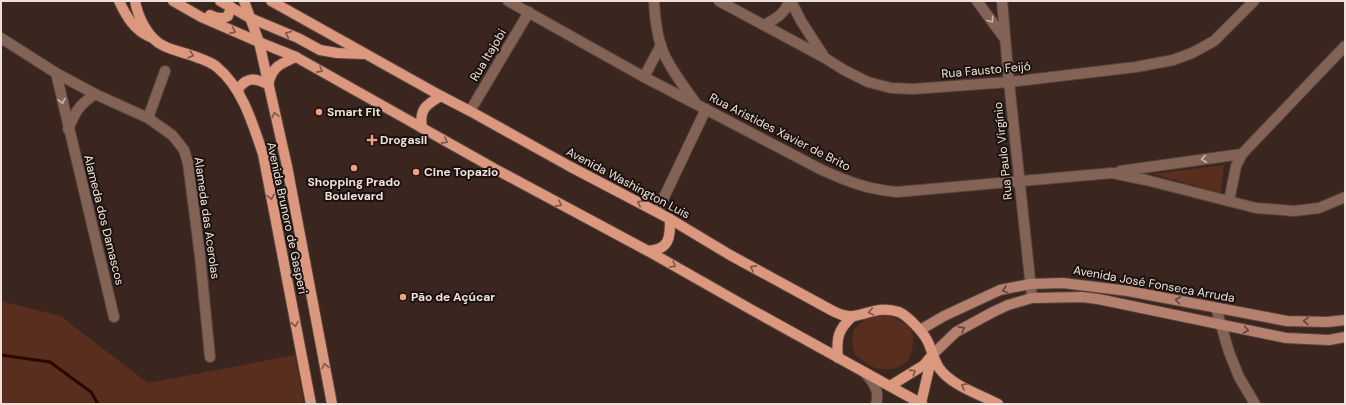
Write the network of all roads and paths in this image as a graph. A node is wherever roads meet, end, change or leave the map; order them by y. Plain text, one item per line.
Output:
1 (119, 1) edge
2 (135, 1) edge
3 (173, 1) edge
4 (183, 1) edge
5 (220, 1) edge
6 (244, 1) edge
7 (271, 1) edge
8 (508, 1) edge
9 (654, 1) edge
10 (719, 1) edge
11 (790, 1) edge
12 (977, 1) edge
13 (1002, 1) edge
14 (1254, 1) edge
15 (231, 7) junction
16 (529, 12) junction
17 (250, 18) junction
18 (764, 25) junction
19 (2, 39) edge
20 (1005, 39) junction
21 (155, 40) junction
22 (259, 42) junction
23 (661, 45) junction
24 (1345, 46) edge
25 (365, 54) junction
26 (296, 57) junction
27 (825, 58) junction
28 (165, 71) dead end
29 (56, 73) junction
30 (644, 77) junction
31 (1009, 82) junction
32 (269, 83) junction
33 (95, 94) junction
34 (239, 94) junction
35 (440, 96) junction
36 (697, 104) junction
37 (706, 109) junction
38 (470, 111) junction
39 (148, 118) junction
40 (422, 128) junction
41 (68, 129) junction
42 (1242, 154) junction
43 (1112, 173) junction
44 (1020, 181) junction
45 (1345, 197) edge
46 (1229, 201) junction
47 (657, 212) junction
48 (670, 219) junction
49 (648, 251) junction
50 (1030, 284) junction
51 (1032, 298) junction
52 (1216, 308) junction
53 (853, 316) junction
54 (114, 317) dead end
55 (1345, 320) edge
56 (1221, 325) junction
57 (920, 330) junction
58 (1345, 337) edge
59 (932, 354) junction
60 (210, 357) dead end
61 (838, 358) junction
62 (864, 372) junction
63 (890, 386) junction
64 (311, 404) edge
65 (332, 404) edge
66 (876, 404) edge
67 (921, 404) edge
68 (998, 404) edge
69 (1255, 404) edge

1 - 21 main road, Avenida Brunoro de Gasperi
2 - 21 main road, Avenida Brunoro de Gasperi
3 -> 22 main road
4 - 15 main road
5 - 15 main road, Avenida Washington Luis
6 - 17 main road, Avenida Brunoro de Gasperi
7 - 25 main road
8 - 16 street, Rua Aristides Xavier de Brito
9 - 23 street
10 - 18 street, Rua Fausto Feijó
11 - 18 street
11 - 27 street
12 -> 20 street
13 - 20 street, Rua Paulo Virgínio
14 - 31 street, Rua Fausto Feijó
15 - 17 main road, Avenida Washington Luis
16 - 30 street, Rua Aristides Xavier de Brito
16 - 38 street, Rua Itajobi
17 - 22 main road, Avenida Brunoro de Gasperi
25 -> 17 main road, Avenida Washington Luis
18 - 27 street, Rua Fausto Feijó
19 - 29 street, Alameda das Acerolas
20 - 31 street, Rua Paulo Virgínio
21 -> 34 main road, Avenida Brunoro de Gasperi
22 - 26 main road
22 - 32 main road, Avenida Brunoro de Gasperi
23 - 30 street
23 - 36 street
24 - 42 street
25 - 35 main road, Avenida Washington Luis
26 - 32 main road
26 -> 40 main road
27 - 31 street, Rua Fausto Feijó
28 - 39 street
29 - 33 street, Alameda das Acerolas
29 -> 41 street, Alameda dos Damascos
30 - 36 street, Rua Aristides Xavier de Brito
31 - 44 street, Rua Paulo Virgínio
32 - 34 main road
65 -> 32 main road, Avenida Brunoro de Gasperi
33 - 39 street, Alameda das Acerolas
33 - 41 street
34 -> 64 main road, Avenida Brunoro de Gasperi
35 - 38 main road, Avenida Washington Luis
35 - 40 main road
36 - 37 street, Rua Aristides Xavier de Brito
37 - 44 street, Rua Aristides Xavier de Brito
37 - 47 street
47 -> 38 main road, Avenida Washington Luis
39 - 60 street, Alameda das Acerolas
40 -> 49 main road
41 - 54 street, Alameda dos Damascos
42 -> 43 street, Rua Aristides Xavier de Brito
42 - 46 street
43 - 44 street, Rua Aristides Xavier de Brito
43 - 46 street, Rua Aristides Xavier de Brito
44 - 50 street, Rua Paulo Virgínio
45 - 46 street, Rua Aristides Xavier de Brito
47 - 48 main road, Avenida Washington Luis
48 - 49 main road
53 -> 48 main road, Avenida Washington Luis
49 -> 61 main road
50 - 51 street, Rua Paulo Virgínio
52 -> 50 main road, Avenida José Fonseca Arruda
50 -> 57 main road, Avenida José Fonseca Arruda
51 - 56 main road, Avenida José Fonseca Arruda
59 -> 51 main road, Avenida José Fonseca Arruda
55 -> 52 main road, Avenida José Fonseca Arruda
52 - 56 street
57 -> 53 main road, Avenida Washington Luis
53 - 61 main road
56 -> 58 main road, Avenida José Fonseca Arruda
56 - 69 street
57 - 59 main road, Avenida Washington Luis
63 -> 59 main road
59 - 67 main road
68 -> 59 main road, Avenida Washington Luis
61 - 62 main road
62 - 63 main road
62 - 66 street
63 - 67 main road

